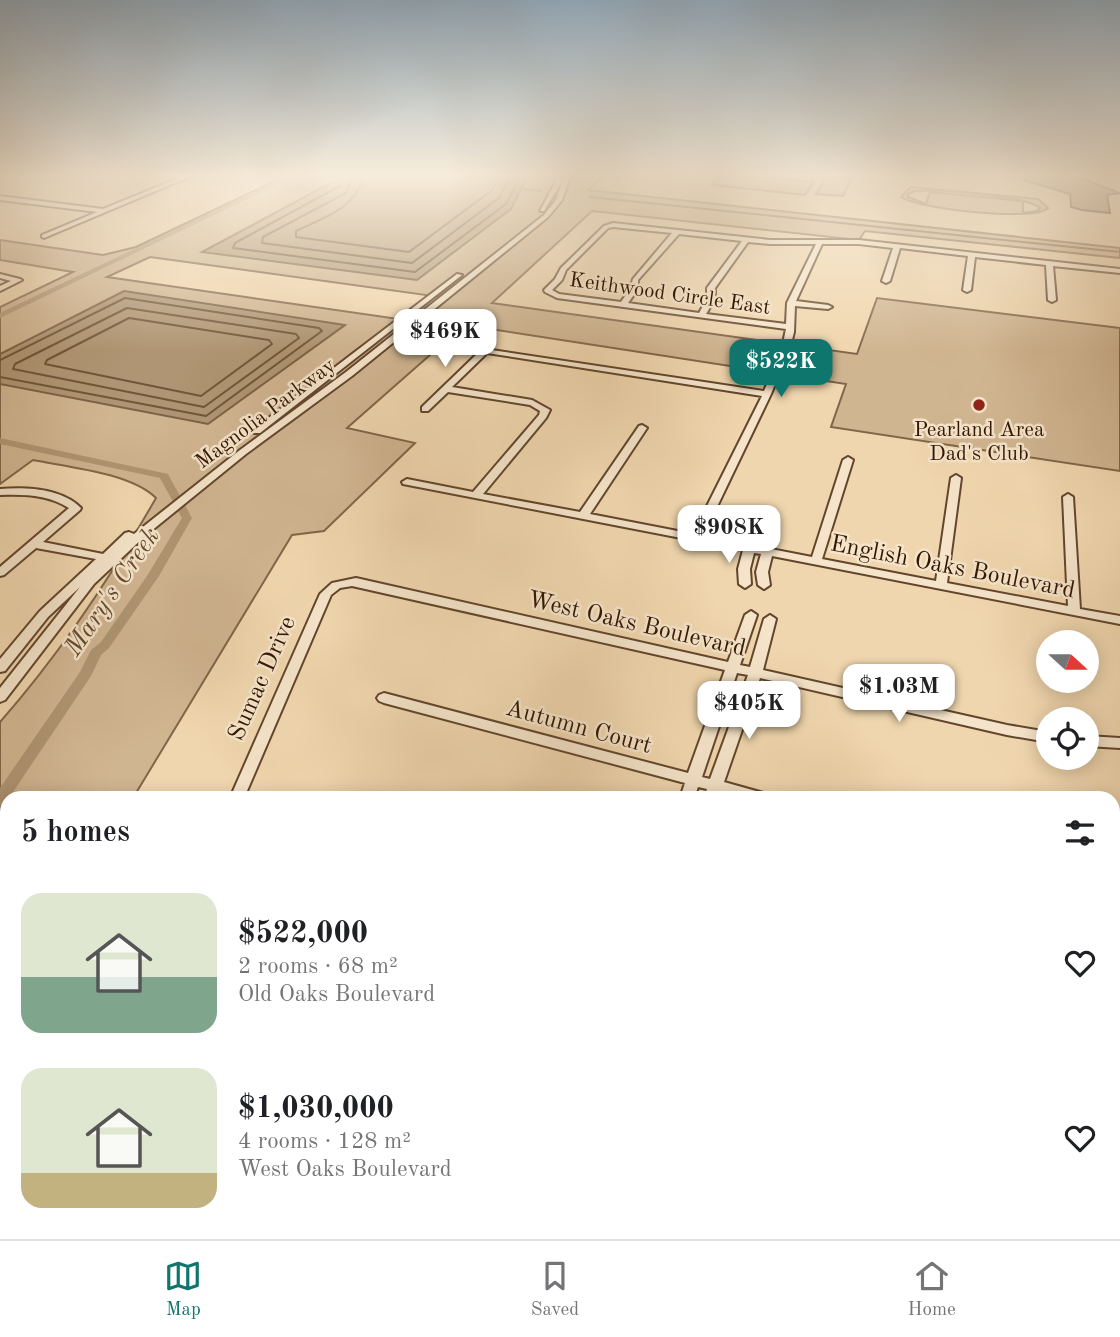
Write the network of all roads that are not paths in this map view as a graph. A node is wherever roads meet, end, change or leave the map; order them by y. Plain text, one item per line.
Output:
1 (47, 235) edge
2 (514, 235) edge
3 (517, 235) edge
4 (598, 235) edge
5 (675, 235) edge
6 (701, 235) edge
7 (44, 236) dead end
8 (746, 240) junction
9 (820, 242) junction
10 (897, 247) junction
11 (972, 255) junction
12 (1049, 264) junction
13 (1120, 271) edge
14 (0, 276) edge
15 (886, 281) dead end
16 (0, 289) edge
17 (967, 290) dead end
18 (439, 291) junction
19 (451, 292) junction
20 (1052, 300) dead end
21 (791, 303) junction
22 (623, 304) junction
23 (828, 307) dead end
24 (701, 315) junction
25 (789, 327) junction
26 (381, 335) junction
27 (395, 337) junction
28 (442, 344) dead end
29 (485, 351) junction
30 (446, 388) junction
31 (767, 394) junction
32 (425, 409) dead end
33 (642, 428) dead end
34 (848, 460) dead end
35 (218, 467) junction
36 (956, 478) dead end
37 (407, 482) dead end
38 (0, 492) edge
39 (476, 495) junction
40 (1068, 497) dead end
41 (583, 516) junction
42 (149, 522) junction
43 (696, 538) junction
44 (35, 544) junction
45 (749, 549) junction
46 (767, 552) junction
47 (103, 557) junction
48 (816, 561) junction
49 (0, 573) edge
50 (338, 584) joint
51 (745, 584) dead end
52 (941, 585) junction
53 (764, 586) dead end
54 (1074, 611) junction
55 (751, 615) dead end
56 (770, 619) dead end
57 (1120, 620) edge
58 (0, 668) edge
59 (733, 668) junction
60 (755, 674) junction
61 (0, 697) edge
62 (384, 698) dead end
63 (1036, 734) edge
64 (1099, 742) edge
65 (1120, 743) edge
66 (693, 780) junction
67 (240, 791) edge
68 (689, 791) edge
69 (711, 791) edge
70 (713, 791) edge

1 - 7 street
2 - 18 street, Magnolia Parkway
3 - 19 street, Magnolia Parkway
4 - 22 street, Keithwood Circle East
5 - 22 street
6 - 8 street
8 - 9 street
8 - 24 street
9 - 10 street
9 - 21 street
10 - 11 street
10 - 15 street
11 - 12 street
11 - 17 street
12 - 13 street
12 - 20 street
14 - 16 street
18 - 19 street
18 - 26 street, Magnolia Parkway
19 - 27 street, Magnolia Parkway
21 - 23 street
21 - 25 street
22 - 24 street, Keithwood Circle East
24 - 25 street, Keithwood Circle East
25 - 31 street
26 - 27 street
26 - 35 street, Magnolia Parkway
27 - 35 street, Magnolia Parkway
28 - 29 street
29 - 30 street
29 - 31 street
30 - 32 street
30 - 39 street
31 - 43 street
33 - 41 street
34 - 48 street
35 - 42 street, Magnolia Parkway
36 - 52 street
37 - 39 street, English Oaks Boulevard
38 - 44 street
39 - 41 street, English Oaks Boulevard
40 - 54 street
41 - 43 street, English Oaks Boulevard
42 - 47 street, Magnolia Parkway
42 - 61 street, Magnolia Parkway
43 - 45 street, English Oaks Boulevard
44 - 47 street
44 - 49 street
45 - 46 street, English Oaks Boulevard
45 - 51 street
46 - 48 street, English Oaks Boulevard
46 - 53 street
47 - 58 street, Magnolia Parkway
48 - 52 street, English Oaks Boulevard
50 - 59 street, West Oaks Boulevard
50 - 67 street, Sumac Drive
52 - 54 street, English Oaks Boulevard
54 - 57 street, English Oaks Boulevard
55 - 59 street
56 - 60 street
59 - 60 street, West Oaks Boulevard
59 - 66 street
60 - 63 street, West Oaks Boulevard
60 - 70 street
62 - 66 street, Autumn Court
64 - 65 street
66 - 68 street
66 - 69 street, Autumn Court

